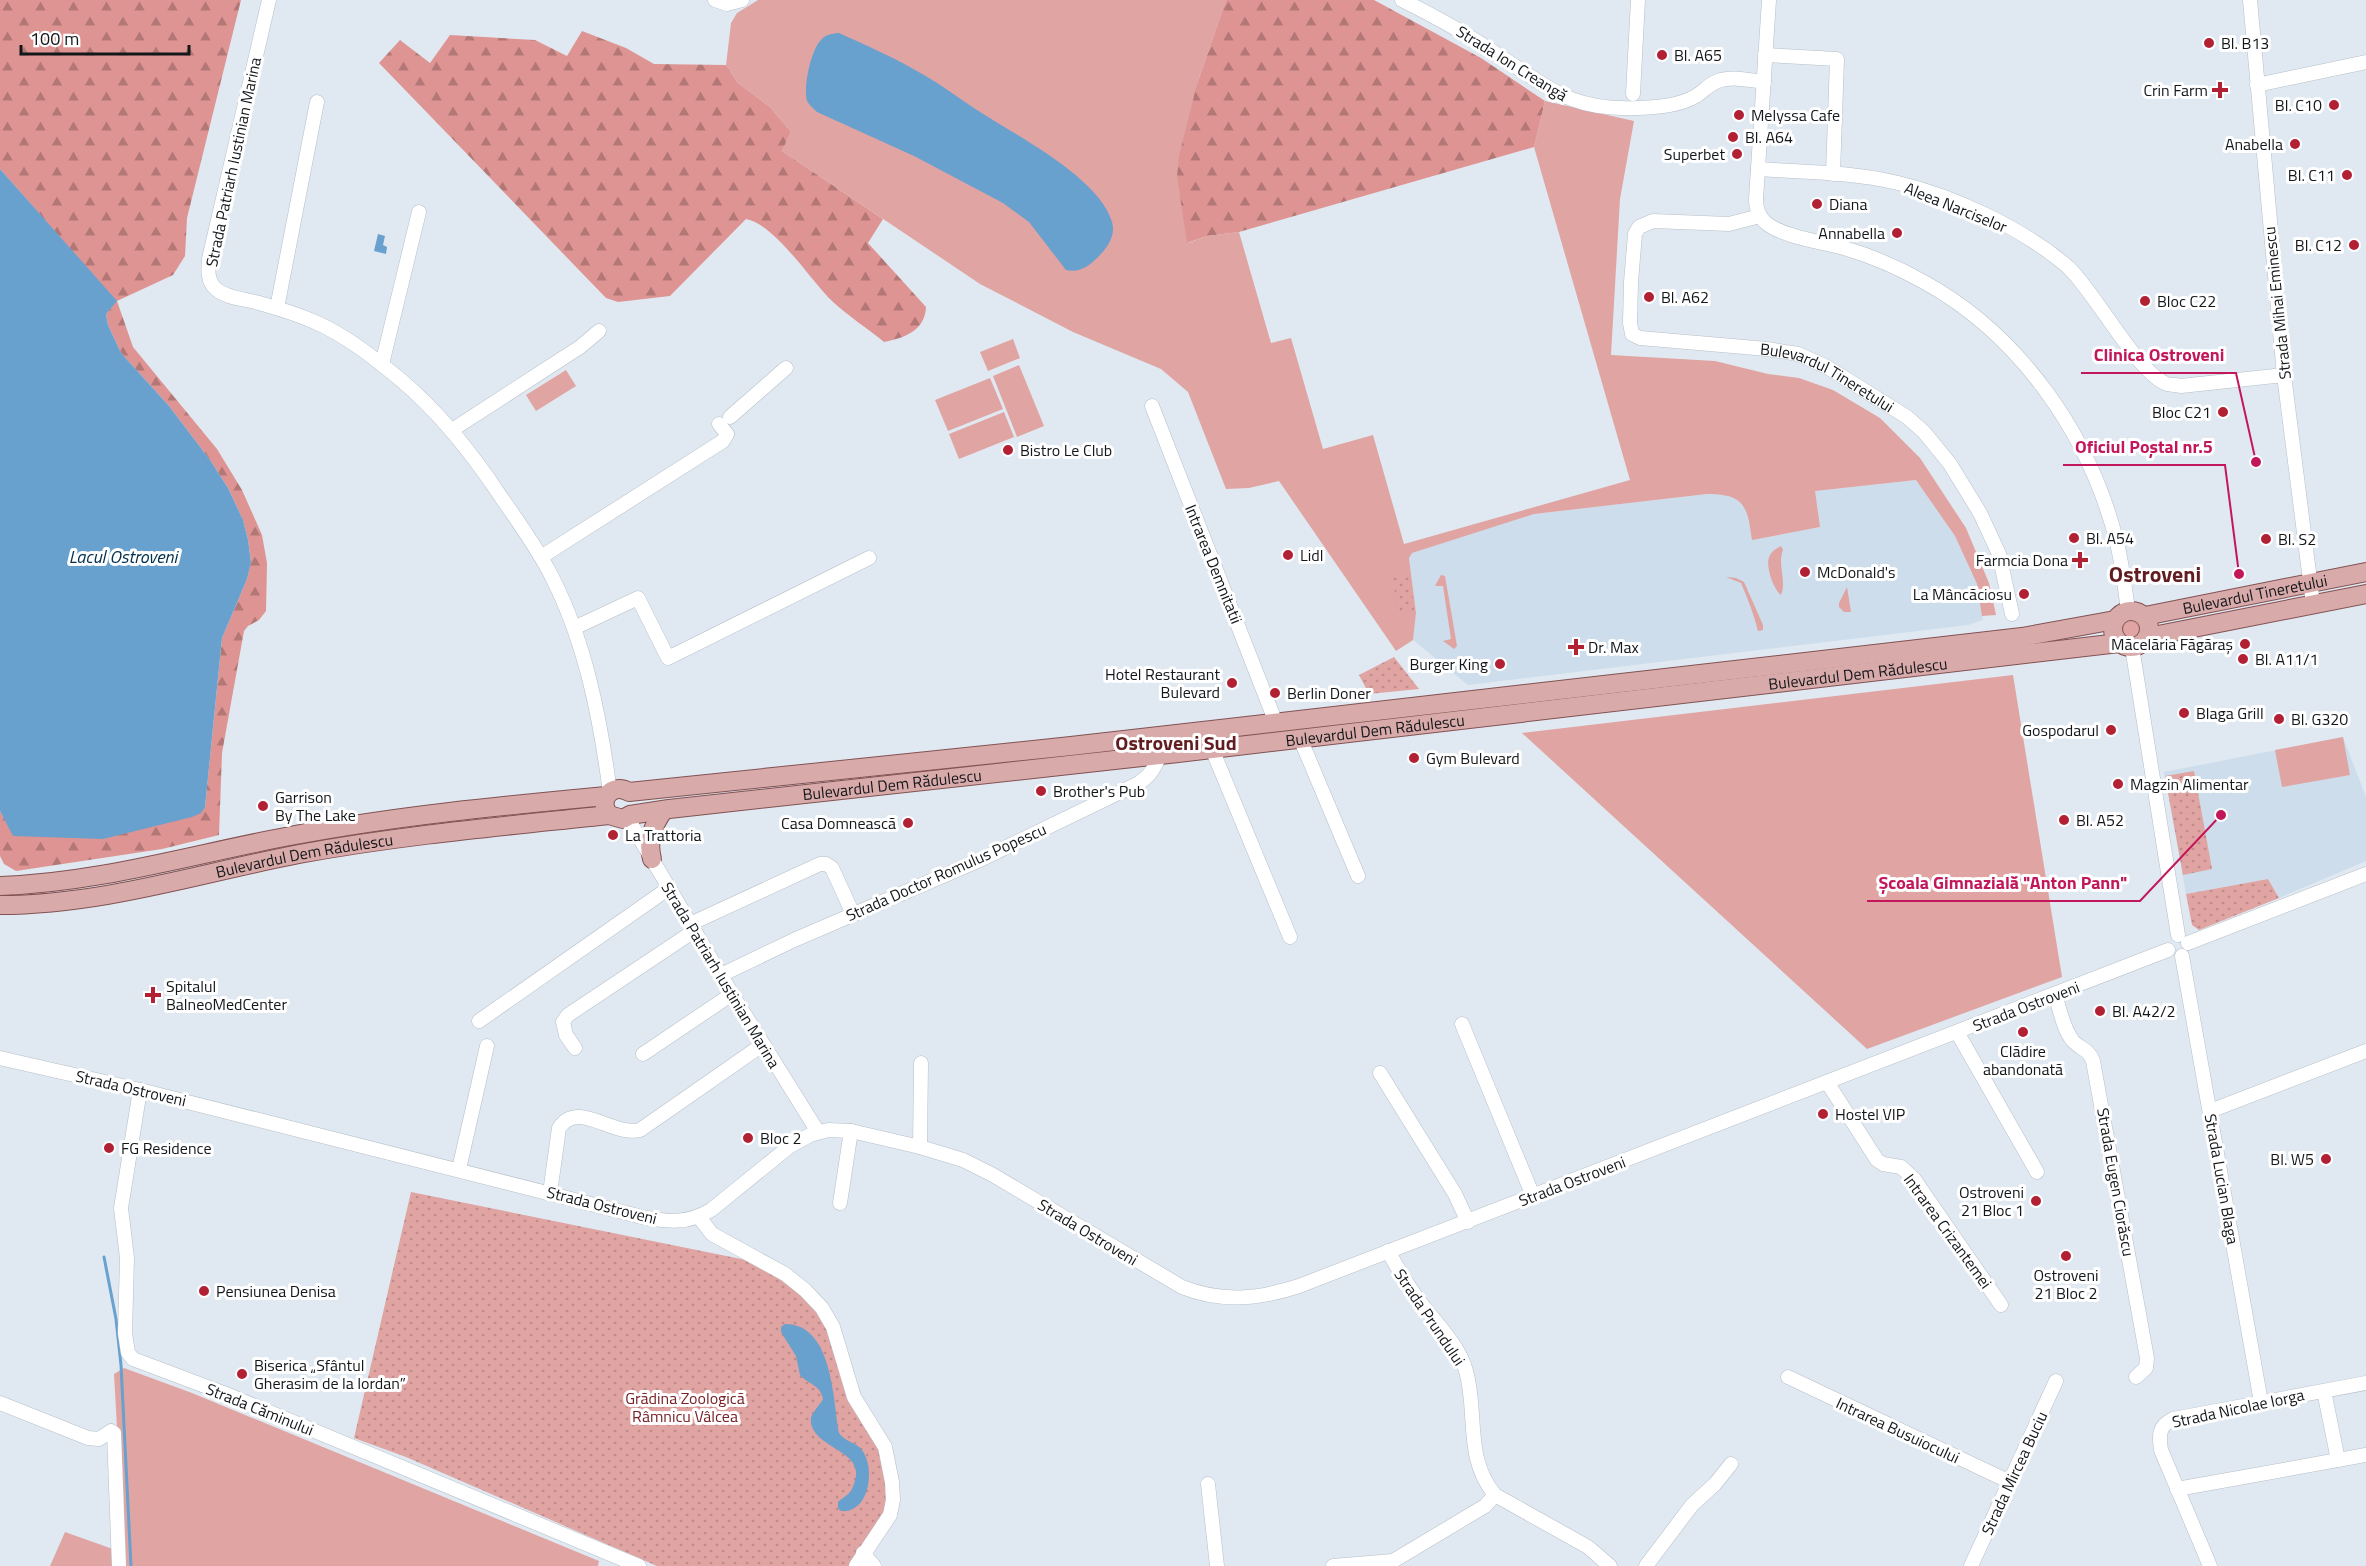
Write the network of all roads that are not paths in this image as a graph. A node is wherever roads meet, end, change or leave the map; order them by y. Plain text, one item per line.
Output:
1 (269, 0) edge
2 (715, 0) edge
3 (742, 0) edge
4 (1638, 0) edge
5 (1769, 0) edge
6 (2250, 0) edge
7 (1407, 1) edge
8 (1765, 55) junction
9 (2366, 62) edge
10 (1764, 82) junction
11 (2257, 85) junction
12 (1634, 94) dead end
13 (317, 102) dead end
14 (1758, 169) junction
15 (1833, 174) junction
16 (419, 212) dead end
17 (1760, 216) junction
18 (277, 308) junction
19 (599, 331) dead end
20 (382, 364) junction
21 (786, 368) dead end
22 (2284, 375) junction
23 (1152, 406) dead end
24 (452, 430) junction
25 (542, 557) junction
26 (869, 558) dead end
27 (2366, 572) edge
28 (2309, 583) junction
29 (2366, 594) edge
30 (2313, 604) junction
31 (2012, 614) dead end
32 (2129, 616) junction
33 (574, 628) junction
34 (2148, 637) junction
35 (2126, 645) junction
36 (1477, 699) junction
37 (1479, 718) junction
38 (1276, 723) junction
39 (1300, 738) junction
40 (1212, 749) junction
41 (1160, 755) junction
42 (617, 792) junction
43 (664, 810) junction
44 (622, 816) junction
45 (652, 859) junction
46 (2366, 874) edge
47 (1358, 876) dead end
48 (0, 886) edge
49 (669, 888) junction
50 (0, 905) edge
51 (853, 914) junction
52 (692, 927) junction
53 (1290, 936) dead end
54 (2183, 939) junction
55 (2168, 950) junction
56 (2182, 956) junction
57 (721, 975) junction
58 (732, 994) junction
59 (2055, 995) junction
60 (479, 1021) dead end
61 (1462, 1024) dead end
62 (1957, 1032) junction
63 (762, 1045) junction
64 (487, 1046) dead end
65 (575, 1048) dead end
66 (2366, 1052) edge
67 (643, 1054) dead end
68 (0, 1058) edge
69 (921, 1063) dead end
70 (1380, 1073) dead end
71 (1827, 1082) junction
72 (140, 1090) junction
73 (2210, 1112) junction
74 (851, 1131) junction
75 (818, 1132) junction
76 (920, 1147) junction
77 (459, 1169) junction
78 (2037, 1172) dead end
79 (550, 1193) junction
80 (1533, 1196) junction
81 (840, 1203) dead end
82 (699, 1217) junction
83 (1468, 1222) junction
84 (1388, 1251) junction
85 (2001, 1305) dead end
86 (1788, 1377) dead end
87 (2136, 1377) dead end
88 (2056, 1381) dead end
89 (2366, 1383) edge
90 (2324, 1390) junction
91 (2261, 1402) junction
92 (0, 1403) edge
93 (2366, 1455) edge
94 (2338, 1460) junction
95 (1731, 1464) dead end
96 (2008, 1481) junction
97 (1208, 1484) dead end
98 (2177, 1489) junction
99 (1495, 1494) junction
100 (863, 1553) junction
101 (119, 1566) edge
102 (639, 1566) edge
103 (856, 1566) edge
104 (874, 1566) edge
105 (1217, 1566) edge
106 (1333, 1566) edge
107 (1610, 1566) edge
108 (1646, 1566) edge
109 (1971, 1566) edge
110 (2210, 1566) edge

1 - 18 street, Strada Patriarh Iustinian Marina
2 - 3 street
4 - 12 street
5 - 8 street
6 - 11 street, Strada Mihai Eminescu
7 - 10 street, Strada Ion Creangă
8 - 10 street
8 - 15 street
9 - 11 street
10 - 14 street
11 - 22 street, Strada Mihai Eminescu
13 - 18 street
14 - 15 street, Aleea Narciselor
14 - 17 street
15 - 22 street, Aleea Narciselor
16 - 20 street
17 - 31 street, Bulevardul Tineretului
17 - 32 street
18 - 20 street, Strada Patriarh Iustinian Marina
19 - 24 street
20 - 24 street, Strada Patriarh Iustinian Marina
21 - 25 street
22 - 28 street, Strada Mihai Eminescu
23 - 38 street, Intrarea Demnitatii
24 - 25 street, Strada Patriarh Iustinian Marina
25 - 33 street, Strada Patriarh Iustinian Marina
26 - 33 street
27 - 28 main road, Bulevardul Tineretului
28 - 30 street, Strada Mihai Eminescu
28 - 32 main road, Bulevardul Tineretului
29 - 30 main road, Bulevardul Tineretului
30 - 34 main road, Bulevardul Tineretului
32 - 34 main road
32 - 35 main road
32 - 36 main road, Bulevardul Dem Rădulescu
33 - 42 street, Strada Patriarh Iustinian Marina
34 - 35 main road, Bulevardul Tineretului
35 - 37 main road, Bulevardul Dem Rădulescu
35 - 54 street
36 - 37 main road
36 - 38 main road, Bulevardul Dem Rădulescu
37 - 39 main road, Bulevardul Dem Rădulescu
38 - 42 main road, Bulevardul Dem Rădulescu
39 - 40 main road, Bulevardul Dem Rădulescu
39 - 47 street
40 - 41 main road, Bulevardul Dem Rădulescu
40 - 53 street
41 - 43 main road, Bulevardul Dem Rădulescu
41 - 51 street, Strada Doctor Romulus Popescu
42 - 44 main road
42 - 44 main road
42 - 48 main road, Bulevardul Dem Rădulescu
43 - 44 main road, Bulevardul Dem Rădulescu
43 - 45 main road
44 - 45 street, Strada Patriarh Iustinian Marina
44 - 50 main road, Bulevardul Dem Rădulescu
45 - 49 street, Strada Patriarh Iustinian Marina
46 - 54 street
49 - 52 street, Strada Patriarh Iustinian Marina
49 - 60 street
51 - 52 street
51 - 57 street, Strada Doctor Romulus Popescu
52 - 57 street, Strada Patriarh Iustinian Marina
52 - 65 street
54 - 55 street
54 - 56 street
55 - 56 street
55 - 59 street, Strada Ostroveni
56 - 73 street, Strada Lucian Blaga
57 - 58 street, Strada Patriarh Iustinian Marina
58 - 63 street, Strada Patriarh Iustinian Marina
58 - 67 street
59 - 62 street, Strada Ostroveni
59 - 87 street, Strada Eugen Ciorăscu
61 - 80 street
62 - 71 street, Strada Ostroveni
62 - 78 street
63 - 75 street, Strada Patriarh Iustinian Marina
63 - 79 street
64 - 77 street
66 - 73 street
68 - 72 street, Strada Ostroveni
69 - 76 street
70 - 83 street
71 - 80 street, Strada Ostroveni
71 - 85 street, Intrarea Crizantemei
72 - 77 street, Strada Ostroveni
72 - 102 street, Strada Căminului
73 - 91 street, Strada Lucian Blaga
74 - 75 street, Strada Ostroveni
74 - 76 street, Strada Ostroveni
74 - 81 street
75 - 82 street, Strada Ostroveni
76 - 84 street, Strada Ostroveni
77 - 79 street, Strada Ostroveni
79 - 82 street, Strada Ostroveni
80 - 83 street, Strada Ostroveni
82 - 100 street
83 - 84 street, Strada Ostroveni
84 - 99 street, Strada Prundului
86 - 96 street, Intrarea Busuiocului
88 - 96 street, Strada Mircea Buciu
89 - 90 street, Strada Nicolae Iorga
90 - 91 street, Strada Nicolae Iorga
90 - 94 street, Strada Nicolae Iorga
91 - 98 street, Strada Nicolae Iorga
92 - 101 street
93 - 94 street
94 - 98 street
95 - 108 street
96 - 109 street, Strada Mircea Buciu
97 - 105 street
98 - 110 street
99 - 106 street
99 - 107 street, Strada Prundului
100 - 103 street
100 - 104 street

